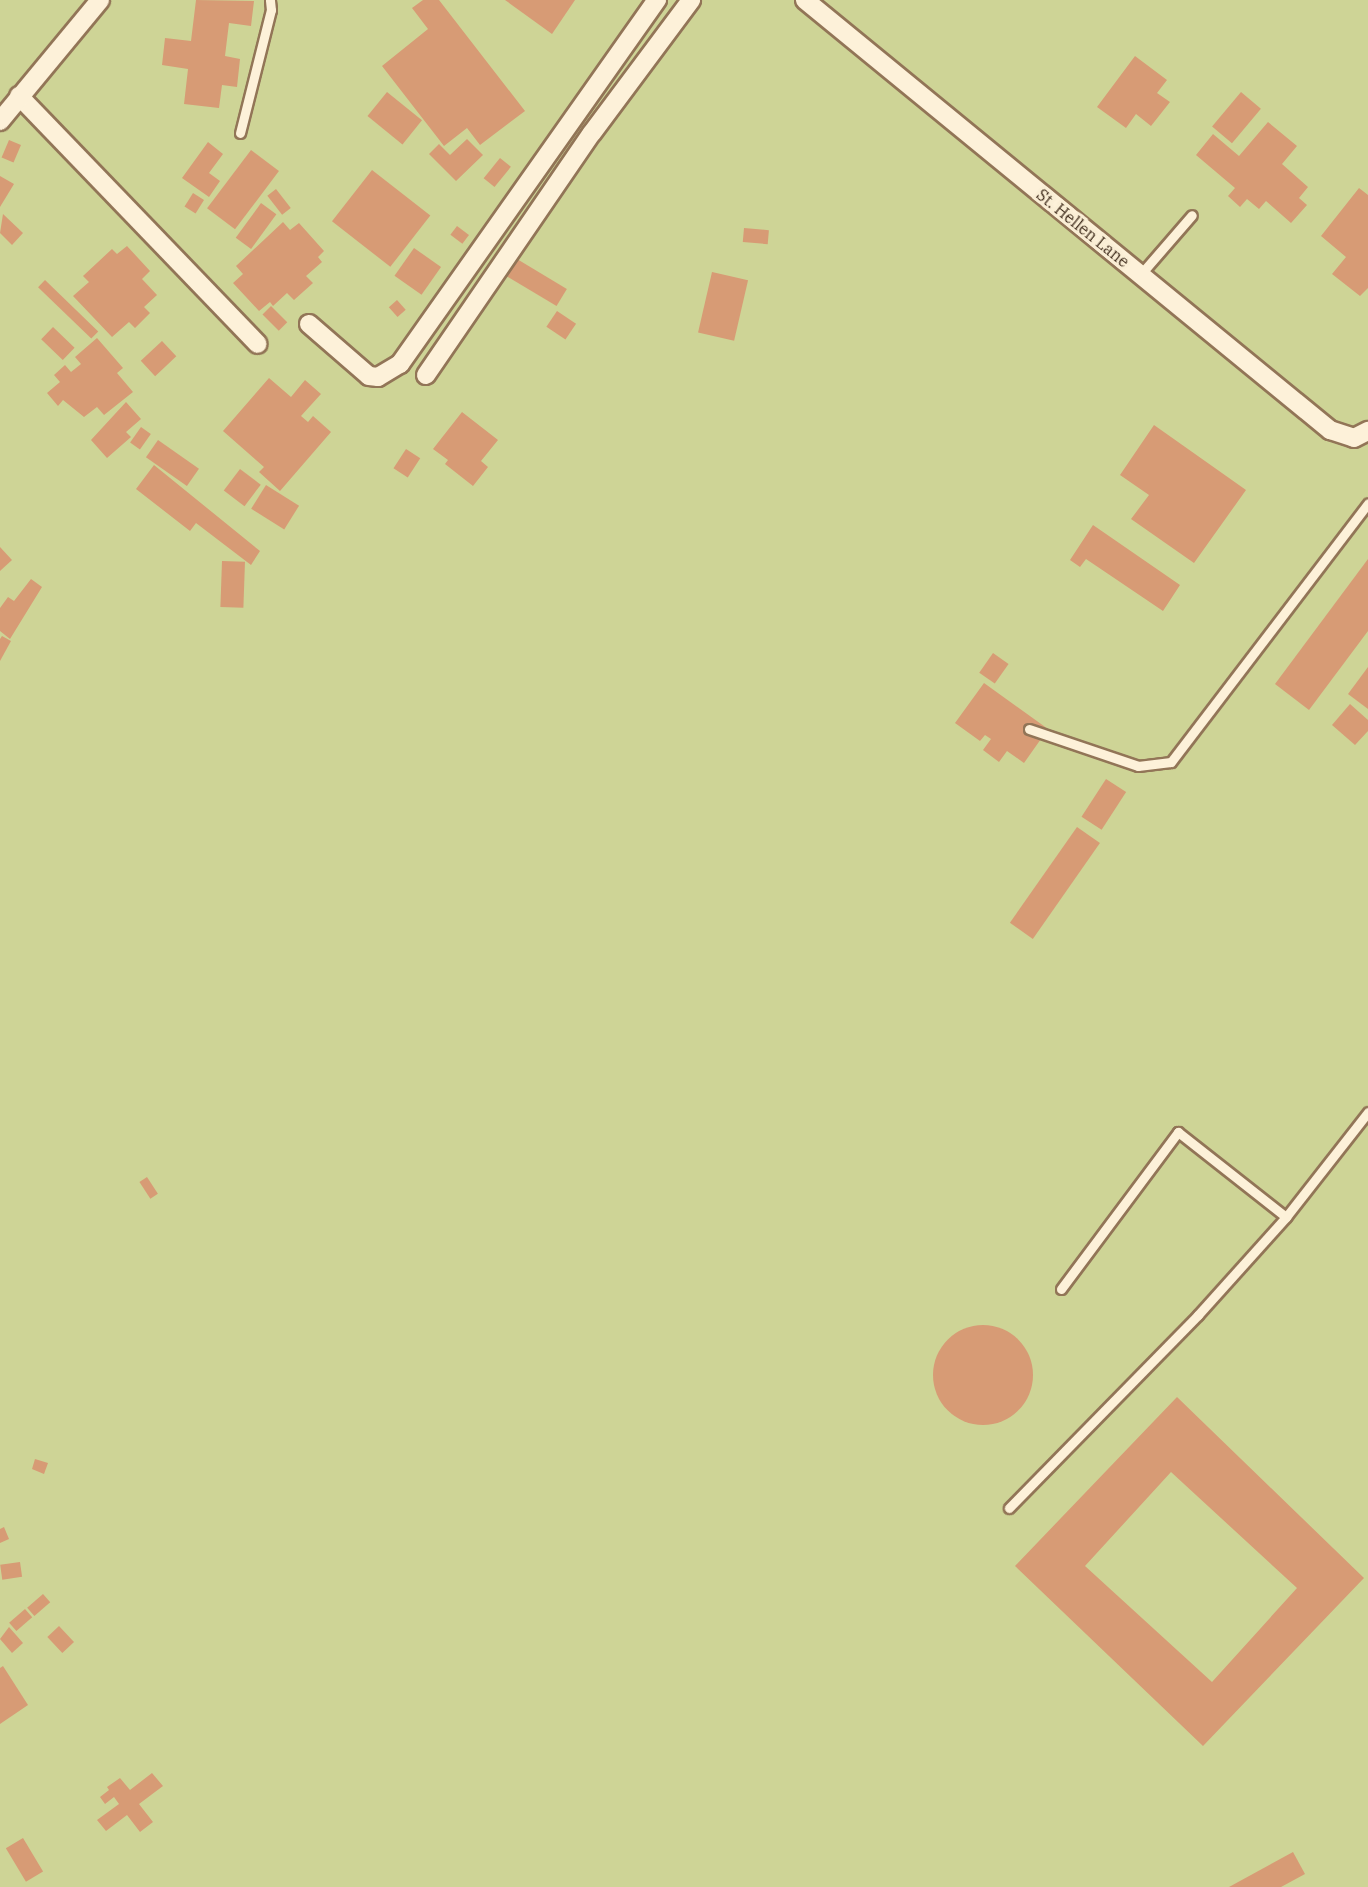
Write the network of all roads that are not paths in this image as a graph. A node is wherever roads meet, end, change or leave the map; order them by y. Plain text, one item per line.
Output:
1 (100, 0) edge
2 (270, 0) edge
3 (657, 0) edge
4 (691, 0) edge
5 (805, 0) edge
6 (19, 96) junction
7 (0, 121) edge
8 (240, 133) dead end
9 (1192, 214) dead end
10 (1140, 275) junction
11 (309, 324) dead end
12 (258, 344) dead end
13 (426, 375) dead end
14 (1367, 435) edge
15 (1368, 503) edge
16 (1029, 729) dead end
17 (1368, 1112) edge
18 (1286, 1217) junction
19 (1060, 1289) dead end
20 (1009, 1508) dead end

1 - 6 street
2 - 8 lane
3 - 11 street
4 - 13 street
5 - 10 street, St. Hellen Lane
6 - 7 street
6 - 12 street
9 - 10 lane
10 - 14 street, St. Hellen Lane
15 - 16 lane
17 - 18 lane
18 - 19 lane
18 - 20 lane

